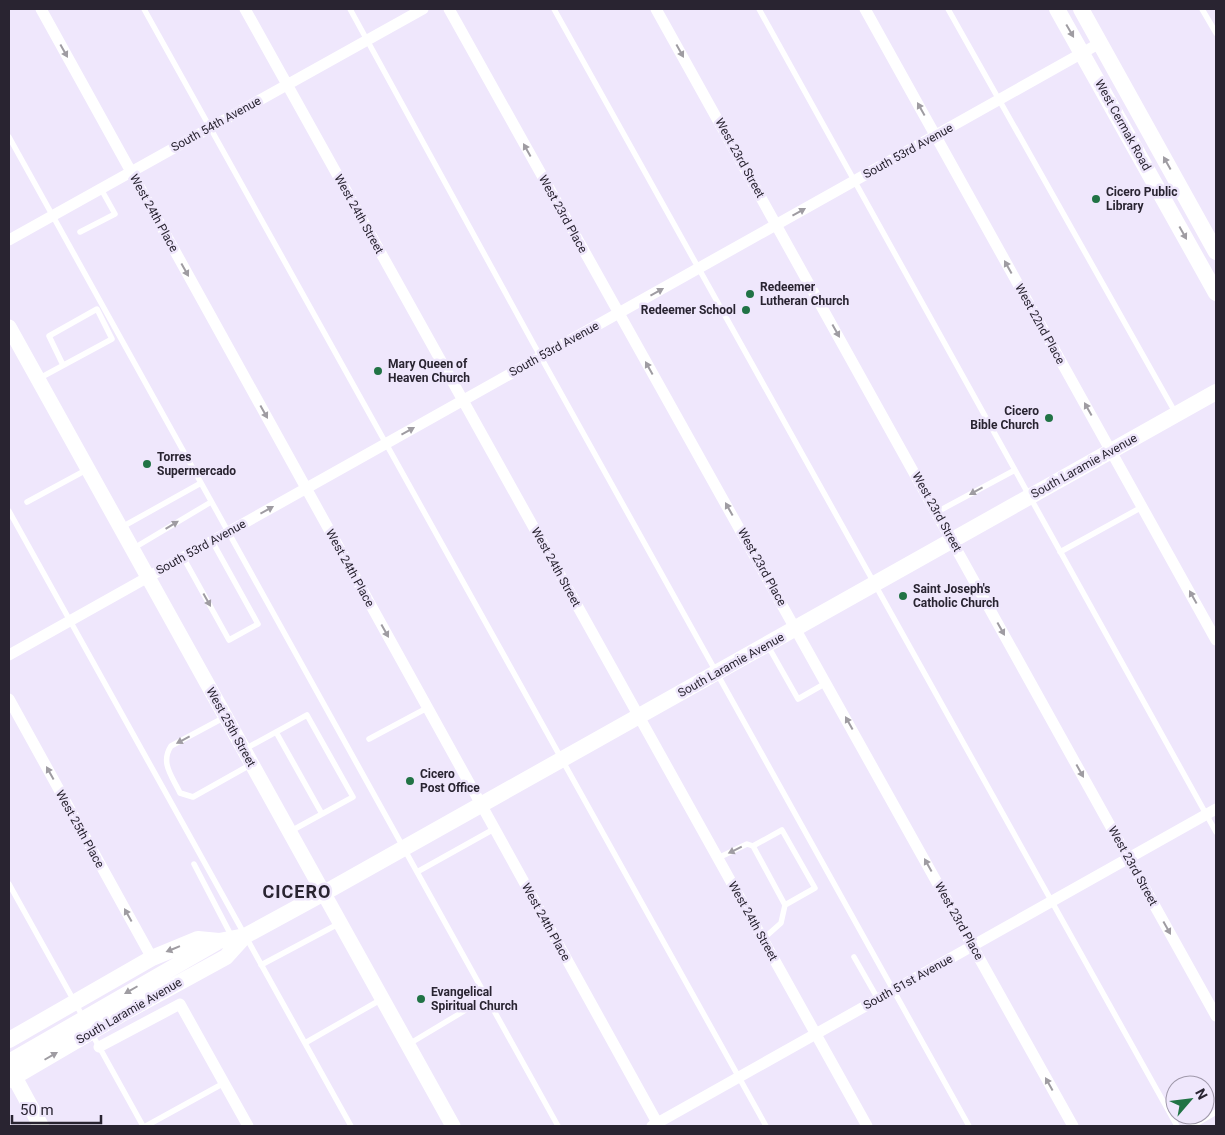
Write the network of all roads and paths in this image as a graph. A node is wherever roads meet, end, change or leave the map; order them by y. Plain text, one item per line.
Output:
1 (41, 9) edge
2 (144, 9) edge
3 (245, 9) edge
4 (350, 9) edge
5 (423, 9) edge
6 (449, 9) edge
7 (554, 9) edge
8 (656, 9) edge
9 (759, 9) edge
10 (865, 9) edge
11 (948, 9) edge
12 (1058, 9) edge
13 (1081, 9) edge
14 (1202, 9) edge
15 (1216, 33) edge
16 (366, 40) junction
17 (1100, 44) junction
18 (1083, 53) junction
19 (287, 85) junction
20 (1000, 100) junction
21 (210, 128) junction
22 (936, 136) junction
23 (9, 138) edge
24 (131, 172) junction
25 (855, 181) junction
26 (101, 189) junction
27 (52, 216) junction
28 (777, 225) junction
29 (80, 232) dead end
30 (9, 240) edge
31 (1214, 244) edge
32 (699, 268) junction
33 (1216, 293) edge
34 (618, 313) junction
35 (9, 327) edge
36 (541, 357) junction
37 (64, 365) junction
38 (37, 379) junction
39 (1216, 392) edge
40 (463, 400) junction
41 (1176, 415) junction
42 (386, 443) junction
43 (1111, 451) junction
44 (88, 469) junction
45 (1015, 470) junction
46 (201, 483) junction
47 (306, 488) junction
48 (1030, 497) junction
49 (27, 502) dead end
50 (211, 502) junction
51 (1142, 506) junction
52 (9, 510) edge
53 (937, 512) junction
54 (120, 528) junction
55 (228, 532) junction
56 (952, 540) junction
57 (212, 541) junction
58 (132, 549) junction
59 (1060, 552) junction
60 (183, 557) junction
61 (148, 577) junction
62 (875, 584) junction
63 (70, 621) junction
64 (796, 628) junction
65 (1216, 640) edge
66 (767, 644) junction
67 (9, 655) edge
68 (716, 673) junction
69 (826, 683) junction
70 (9, 699) edge
71 (427, 708) junction
72 (639, 716) junction
73 (225, 717) junction
74 (276, 732) junction
75 (369, 739) dead end
76 (244, 750) junction
77 (562, 760) junction
78 (252, 764) junction
79 (481, 805) junction
80 (1211, 812) edge
81 (322, 814) junction
82 (494, 829) junction
83 (290, 832) junction
84 (1216, 832) edge
85 (753, 846) junction
86 (404, 848) junction
87 (718, 858) junction
88 (1128, 858) junction
89 (194, 864) dead end
90 (417, 872) junction
91 (9, 884) edge
92 (324, 894) junction
93 (1052, 902) junction
94 (785, 905) junction
95 (340, 923) junction
96 (763, 939) junction
97 (233, 940) junction
98 (973, 946) junction
99 (854, 957) dead end
100 (152, 958) junction
101 (262, 965) junction
102 (894, 991) junction
103 (382, 999) junction
104 (878, 1000) junction
105 (75, 1003) junction
106 (116, 1008) junction
107 (464, 1011) dead end
108 (1216, 1016) edge
109 (816, 1034) junction
110 (9, 1040) edge
111 (305, 1043) junction
112 (407, 1045) junction
113 (99, 1047) junction
114 (9, 1062) edge
115 (9, 1068) edge
116 (739, 1078) junction
117 (9, 1080) edge
118 (224, 1084) junction
119 (1216, 1112) edge
120 (656, 1125) edge
121 (42, 1126) edge
122 (145, 1126) edge
123 (248, 1126) edge
124 (351, 1126) edge
125 (452, 1126) edge
126 (558, 1126) edge
127 (766, 1126) edge
128 (866, 1126) edge
129 (969, 1126) edge
130 (1073, 1126) edge
131 (1177, 1126) edge
132 (1192, 1126) edge

1 -> 24 street, West 24th Place
2 - 21 lane
3 - 19 street, West 24th Street
4 - 16 lane
5 - 16 street, South 54th Avenue
34 -> 6 street, West 23rd Place
7 - 32 lane
8 -> 28 street, West 23rd Street
9 - 25 lane
22 -> 10 street, West 22nd Place
11 - 20 lane
12 -> 18 main road, West Cermak Road
13 - 17 main road, West Cermak Road
14 - 15 lane
16 - 19 street, South 54th Avenue
16 - 36 lane
17 - 18 street, South 53rd Avenue
31 -> 17 main road, West Cermak Road
18 - 20 street, South 53rd Avenue
18 -> 33 main road, West Cermak Road
19 - 21 street, South 54th Avenue
19 - 40 street, West 24th Street
20 - 22 street, South 53rd Avenue
20 - 41 lane
21 - 24 street, South 54th Avenue
21 - 42 lane
22 - 25 street, South 53rd Avenue
43 -> 22 street, West 22nd Place
23 - 27 lane
24 - 26 street, South 54th Avenue
24 -> 47 street, West 24th Place
28 -> 25 street, South 53rd Avenue
25 - 45 lane
26 - 27 street, South 54th Avenue
26 - 29 lane
27 - 30 street, South 54th Avenue
27 - 46 lane
28 - 32 street, South 53rd Avenue
28 -> 53 street, West 23rd Street
34 -> 32 street, South 53rd Avenue
32 - 62 lane
34 - 36 street, South 53rd Avenue
64 -> 34 street, West 23rd Place
35 - 38 street, West 25th Street
36 - 40 street, South 53rd Avenue
36 - 68 lane
37 - 37 lane
37 - 38 lane
38 - 44 street, West 25th Street
39 - 41 main road, South Laramie Avenue
42 -> 40 street, South 53rd Avenue
40 - 72 street, West 24th Street
41 - 43 main road, South Laramie Avenue
42 - 47 street, South 53rd Avenue
42 - 77 lane
43 - 48 main road, South Laramie Avenue
43 - 51 street, West 22nd Place
44 - 49 lane
44 - 54 street, West 25th Street
45 - 48 lane
45 -> 53 lane
46 - 50 lane
46 - 54 lane
55 -> 47 street, South 53rd Avenue
47 -> 71 street, West 24th Place
48 - 56 main road, South Laramie Avenue
48 - 59 lane
50 - 55 lane
58 -> 50 lane
51 - 59 lane
65 -> 51 street, West 22nd Place
52 - 63 lane
53 - 56 street, West 23rd Street
54 - 58 street, West 25th Street
55 - 57 street, South 53rd Avenue
55 - 86 lane
56 - 62 main road, South Laramie Avenue
56 -> 88 street, West 23rd Street
57 - 60 street, South 53rd Avenue
60 -> 57 lane
58 - 61 street, West 25th Street
59 - 80 lane
60 - 61 street, South 53rd Avenue
61 - 63 street, South 53rd Avenue
61 - 73 street, West 25th Street
62 - 64 main road, South Laramie Avenue
62 - 93 lane
63 - 67 street, South 53rd Avenue
63 - 97 lane
64 - 66 main road, South Laramie Avenue
64 - 69 street, West 23rd Place
66 - 68 main road, South Laramie Avenue
66 - 69 lane
68 - 72 main road, South Laramie Avenue
68 - 102 lane
98 -> 69 street, West 23rd Place
100 -> 70 street, West 25th Place
71 - 75 lane
71 - 79 street, West 24th Place
72 - 77 main road, South Laramie Avenue
72 - 87 street, West 24th Street
73 - 76 street, West 25th Street
73 -> 78 lane
74 - 76 lane
74 - 81 lane
74 - 81 lane
76 - 78 street, West 25th Street
77 - 79 main road, South Laramie Avenue
77 - 116 lane
78 - 83 street, West 25th Street
79 - 82 street, West 24th Place
79 - 86 main road, South Laramie Avenue
80 - 84 lane
80 - 88 street, South 51st Avenue
81 - 83 lane
82 - 90 lane
82 - 120 street, West 24th Place
83 - 92 street, West 25th Street
85 -> 87 lane
85 - 94 lane
85 - 94 lane
86 - 90 lane
86 - 92 main road, South Laramie Avenue
87 - 96 street, West 24th Street
88 - 93 street, South 51st Avenue
88 -> 108 street, West 23rd Street
89 - 97 lane
90 - 126 lane
91 - 105 lane
92 - 95 street, West 25th Street
92 - 97 main road, South Laramie Avenue
93 - 98 street, South 51st Avenue
93 - 131 lane
94 - 96 lane
95 - 101 lane
95 - 103 street, West 25th Street
96 - 109 street, West 24th Street
97 -> 100 main road
97 - 101 lane
97 - 106 main road, South Laramie Avenue
98 - 102 street, South 51st Avenue
130 -> 98 street, West 23rd Place
99 - 104 lane
100 - 105 main road
101 - 111 lane
102 - 104 street, South 51st Avenue
102 - 129 lane
103 - 111 lane
103 - 112 street, West 25th Street
104 - 109 street, South 51st Avenue
105 - 110 main road
105 - 113 lane
106 - 114 main road, South Laramie Avenue
117 -> 106 main road, South Laramie Avenue
107 - 112 lane
109 - 116 street, South 51st Avenue
109 - 128 street, West 24th Street
111 - 124 lane
112 - 125 street, West 25th Street
113 - 118 street
113 - 122 lane
115 - 121 main road
116 - 120 street, South 51st Avenue
116 - 127 lane
118 - 122 lane
118 - 123 street
119 - 132 lane

